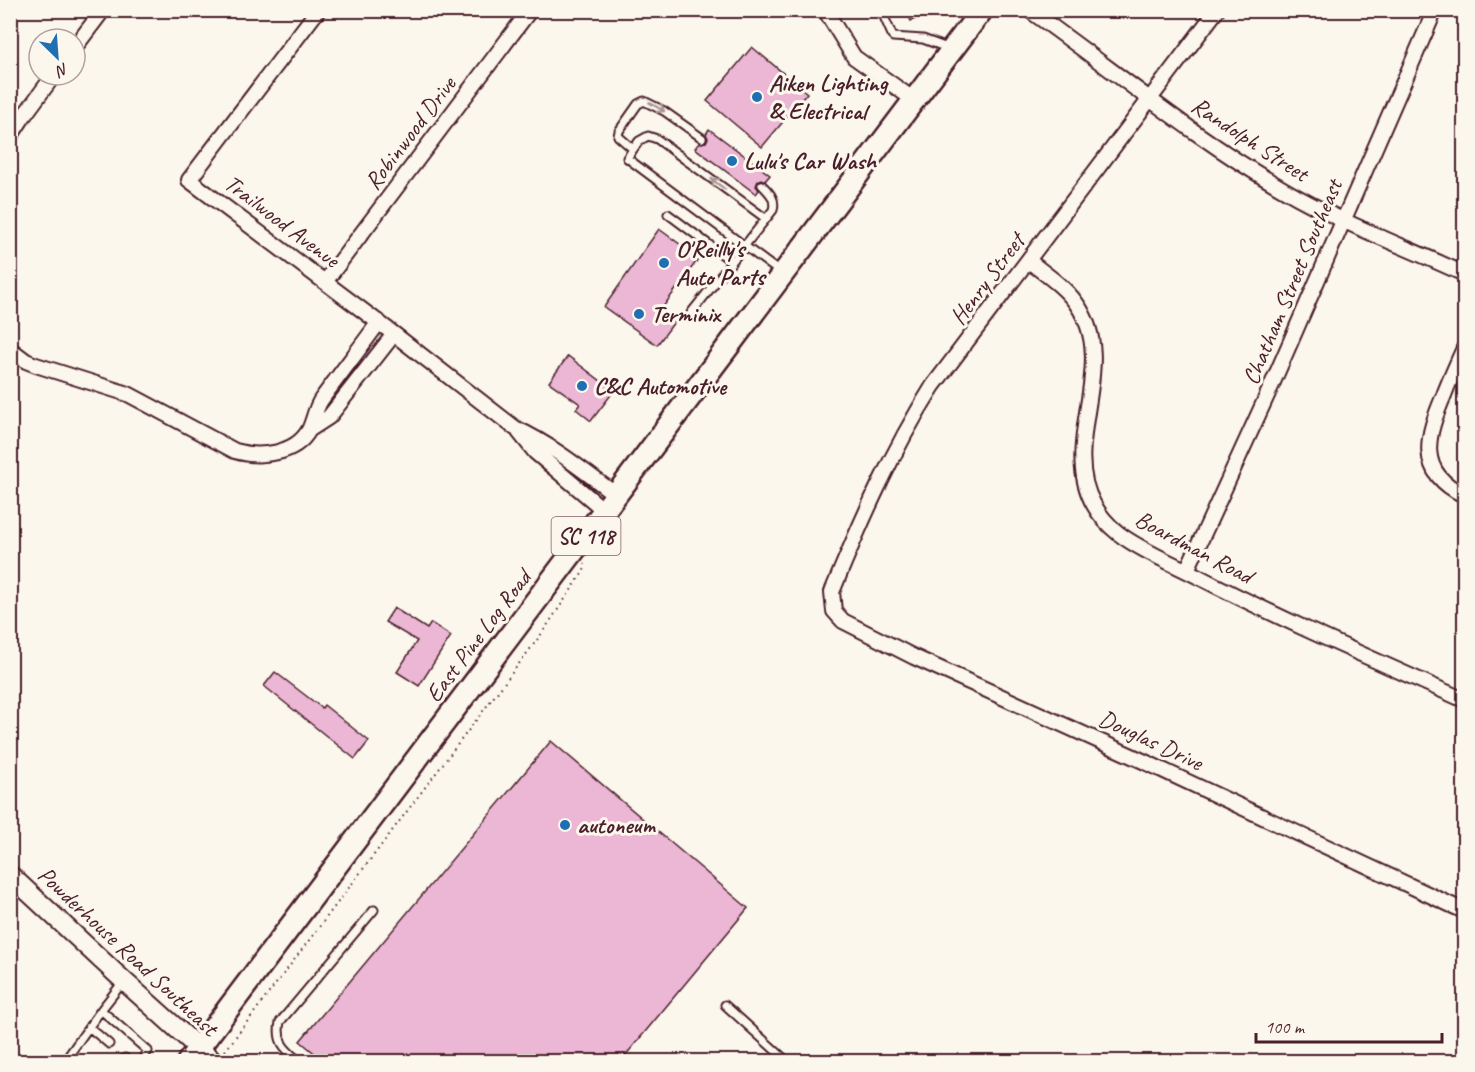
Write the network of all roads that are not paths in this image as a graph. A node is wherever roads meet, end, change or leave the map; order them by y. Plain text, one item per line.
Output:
1 (103, 10) edge
2 (318, 10) edge
3 (530, 10) edge
4 (825, 10) edge
5 (881, 10) edge
6 (982, 10) edge
7 (1029, 10) edge
8 (1217, 10) edge
9 (1435, 10) edge
10 (87, 31) edge
11 (952, 50) junction
12 (45, 87) edge
13 (1152, 99) junction
14 (914, 100) junction
15 (10, 138) edge
16 (702, 138) dead end
17 (633, 149) junction
18 (762, 185) dead end
19 (668, 213) dead end
20 (765, 218) junction
21 (1343, 221) junction
22 (743, 245) junction
23 (731, 261) junction
24 (1029, 261) junction
25 (783, 274) junction
26 (1464, 274) edge
27 (325, 282) junction
28 (691, 313) dead end
29 (379, 322) junction
30 (394, 334) junction
31 (1464, 348) edge
32 (10, 349) edge
33 (516, 428) junction
34 (309, 431) junction
35 (1464, 495) edge
36 (611, 503) junction
37 (1187, 570) junction
38 (831, 598) joint
39 (1464, 700) edge
40 (16, 884) edge
41 (374, 910) dead end
42 (1464, 911) edge
43 (124, 981) junction
44 (725, 1005) dead end
45 (101, 1010) junction
46 (89, 1028) junction
47 (109, 1044) dead end
48 (206, 1056) edge
49 (64, 1062) edge
50 (140, 1062) edge
51 (300, 1062) edge
52 (788, 1062) edge

1 - 10 street
2 - 27 street, Trailwood Avenue
3 - 27 street, Robinwood Drive
4 - 14 street
5 - 11 lane
6 - 11 main road, East Pine Log Road / SC 118
7 - 13 street, Randolph Street
8 - 13 street, Henry Street
9 - 21 street, Chatham Street Southeast
11 - 14 main road, East Pine Log Road / SC 118
12 - 15 street
13 - 21 street, Randolph Street
13 - 24 street, Henry Street
14 - 25 main road, East Pine Log Road / SC 118
17 -> 16 lane
20 -> 17 lane
17 - 22 lane
18 - 20 lane
19 - 23 lane
20 - 22 lane
21 - 26 street, Randolph Street
21 - 37 street, Chatham Street Southeast
22 - 23 lane
22 - 25 lane
23 - 28 lane
24 - 37 street, Boardman Road
24 - 38 street, Henry Street
25 - 36 main road, East Pine Log Road / SC 118
27 - 29 street, Trailwood Avenue
29 - 30 street, Trailwood Avenue
29 - 34 street
30 - 33 street, Trailwood Avenue
30 - 34 street
31 - 35 street
32 - 34 street
33 - 36 street, Trailwood Avenue
33 - 36 street, Trailwood Avenue
36 - 48 main road, East Pine Log Road / SC 118
37 - 39 street, Boardman Road
38 - 42 street, Douglas Drive
40 - 43 street, Powderhouse Road Southeast
41 - 51 lane
43 - 45 lane
43 - 48 street, Powderhouse Road Southeast
44 - 52 lane
45 - 46 lane
45 - 50 lane
46 - 47 lane
46 - 49 lane

